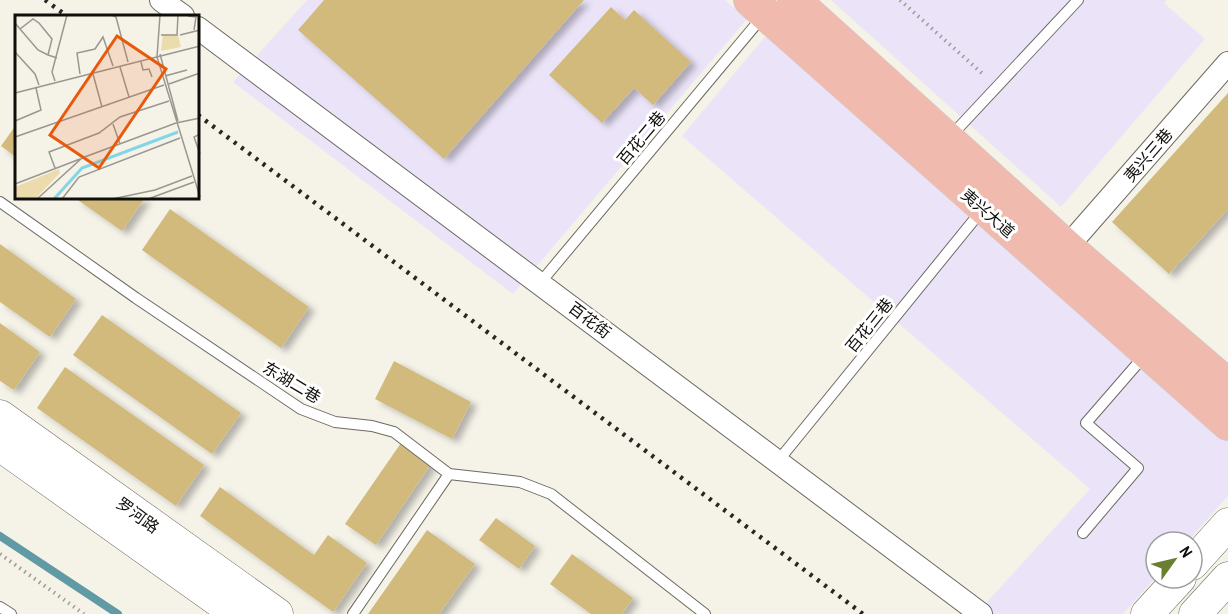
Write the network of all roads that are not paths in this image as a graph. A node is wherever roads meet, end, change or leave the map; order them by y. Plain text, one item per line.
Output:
1 (161, 0) edge
2 (1078, 0) edge
3 (770, 4) edge
4 (182, 15) edge
5 (200, 29) edge
6 (1228, 63) edge
7 (947, 140) junction
8 (0, 202) edge
9 (983, 209) junction
10 (1068, 247) junction
11 (540, 283) junction
12 (1147, 352) junction
13 (1228, 385) edge
14 (0, 416) edge
15 (1228, 424) edge
16 (0, 445) edge
17 (778, 460) junction
18 (449, 474) junction
19 (1228, 525) edge
20 (1083, 533) dead end
21 (1204, 551) edge
22 (1228, 578) edge
23 (1169, 590) edge
24 (0, 607) edge
25 (11, 614) edge
26 (237, 614) edge
27 (277, 614) edge
28 (353, 614) edge
29 (705, 614) edge
30 (981, 614) edge
31 (1147, 614) edge
32 (1195, 614) edge

1 - 4 street
2 - 7 lane
3 - 7 main road, 夷兴大道
3 - 9 main road, 夷兴大道
3 - 11 lane, 百花二巷
5 - 11 street, 百花街
6 - 10 street, 夷兴三巷
7 - 10 main road, 夷兴大道
8 - 18 lane, 东湖二巷
9 - 12 main road, 夷兴大道
9 - 17 lane, 百花三巷
10 - 13 main road, 夷兴大道
11 - 17 street, 百花街
12 - 15 main road, 夷兴大道
12 - 20 lane
14 - 27 main road, 罗河路
16 - 26 main road, 罗河路
17 - 30 street, 百花街
18 - 28 lane
18 - 29 lane
19 - 21 main road
22 - 32 main road
23 - 31 main road
24 - 25 lane

